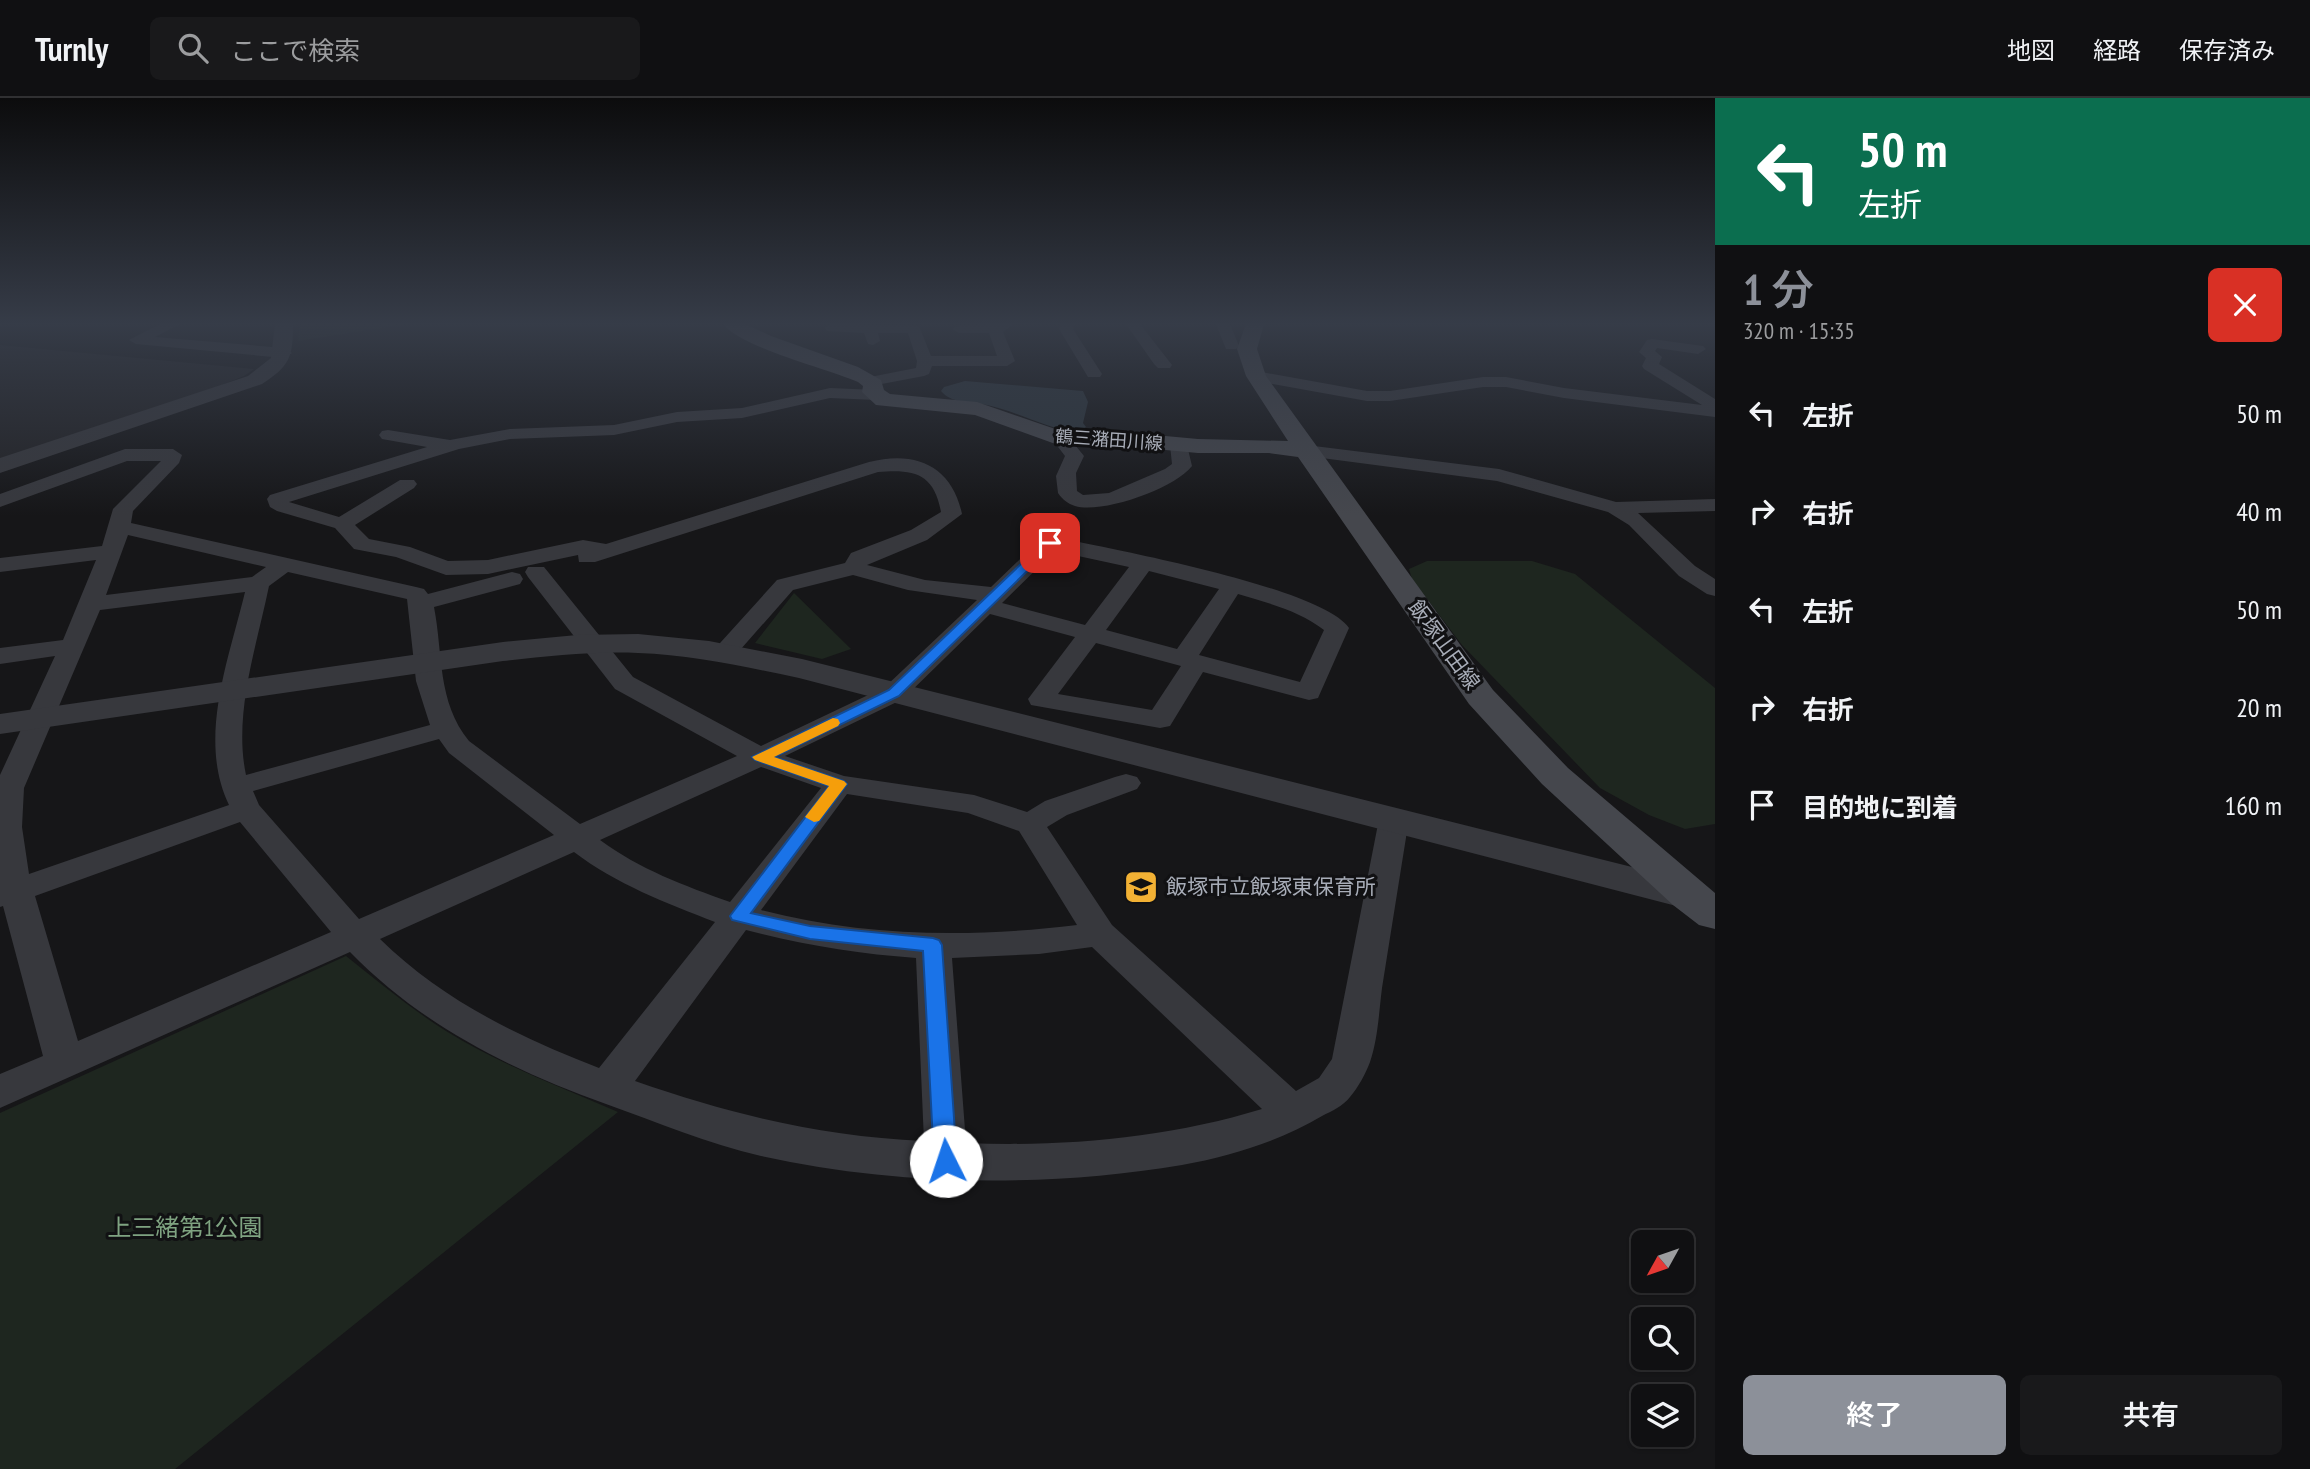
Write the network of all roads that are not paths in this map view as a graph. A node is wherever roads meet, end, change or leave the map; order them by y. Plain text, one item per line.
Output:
1 (231, 388) edge
2 (874, 388) joint
3 (1264, 388) edge
4 (1322, 388) edge
5 (1443, 388) edge
6 (1538, 388) edge
7 (1686, 388) edge
8 (1715, 406) edge
9 (1715, 412) edge
10 (432, 423) dead end
11 (1061, 439) junction
12 (451, 445) junction
13 (1179, 445) junction
14 (1306, 451) junction
15 (0, 466) edge
16 (407, 484) dead end
17 (0, 501) edge
18 (1715, 505) edge
19 (1615, 508) junction
20 (342, 524) junction
21 (115, 539) junction
22 (605, 552) junction
23 (0, 565) edge
24 (1142, 565) junction
25 (854, 568) junction
26 (536, 572) junction
27 (271, 574) junction
28 (1232, 586) junction
29 (1715, 589) edge
30 (993, 600) junction
31 (421, 603) junction
32 (91, 604) junction
33 (1091, 634) junction
34 (593, 644) junction
35 (72, 646) junction
36 (724, 653) junction
37 (0, 656) edge
38 (1190, 660) junction
39 (426, 663) junction
40 (235, 693) junction
41 (894, 693) junction
42 (40, 719) junction
43 (0, 724) edge
44 (445, 729) junction
45 (760, 757) junction
46 (1126, 783) dead end
47 (839, 784) junction
48 (241, 798) junction
49 (1394, 820) junction
50 (1030, 824) junction
51 (577, 837) junction
52 (8, 894) edge
53 (1702, 904) edge
54 (739, 916) junction
55 (1100, 934) junction
56 (352, 936) junction
57 (933, 945) junction
58 (65, 1063) junction
59 (607, 1088) junction
60 (0, 1093) edge
61 (1293, 1114) junction
62 (946, 1161) junction

1 - 15 street
2 - 11 main road, 鶴三潴田川線
2 - 12 street
3 - 14 main road, 飯塚山田線
4 - 5 street
6 - 9 street
7 - 8 street
10 - 12 street
11 - 13 main road, 鶴三潴田川線
11 - 13 street
12 - 20 street
13 - 14 main road, 鶴三潴田川線
14 - 19 street
14 - 53 main road, 飯塚山田線
16 - 20 street
17 - 21 street
18 - 19 street
19 - 29 street
20 - 22 street
21 - 23 street
21 - 27 street
21 - 32 street
22 - 25 street
22 - 26 street
24 - 28 street
24 - 30 street
24 - 33 street
25 - 30 street
25 - 36 street
26 - 31 street
26 - 34 street
27 - 31 street
27 - 32 street
27 - 40 street
28 - 38 street
28 - 38 street
30 - 33 street
30 - 41 street
31 - 39 street
32 - 35 street
33 - 38 street
33 - 38 street
34 - 36 street
34 - 39 street
34 - 45 street
35 - 37 street
35 - 42 street
36 - 41 street
39 - 40 street
39 - 44 street
40 - 42 street
40 - 48 street
41 - 45 street
41 - 49 street
42 - 43 street
42 - 52 street
44 - 48 street
44 - 51 street
45 - 47 street
45 - 51 street
46 - 50 street
47 - 50 street
47 - 54 street
48 - 52 street
48 - 56 street
49 - 53 street
49 - 61 street
50 - 55 street
51 - 54 street
51 - 56 street
52 - 58 street
54 - 57 street
54 - 59 street
55 - 57 street
55 - 61 street
56 - 58 street
56 - 59 street
57 - 62 street
58 - 60 street
59 - 62 street
61 - 62 street

